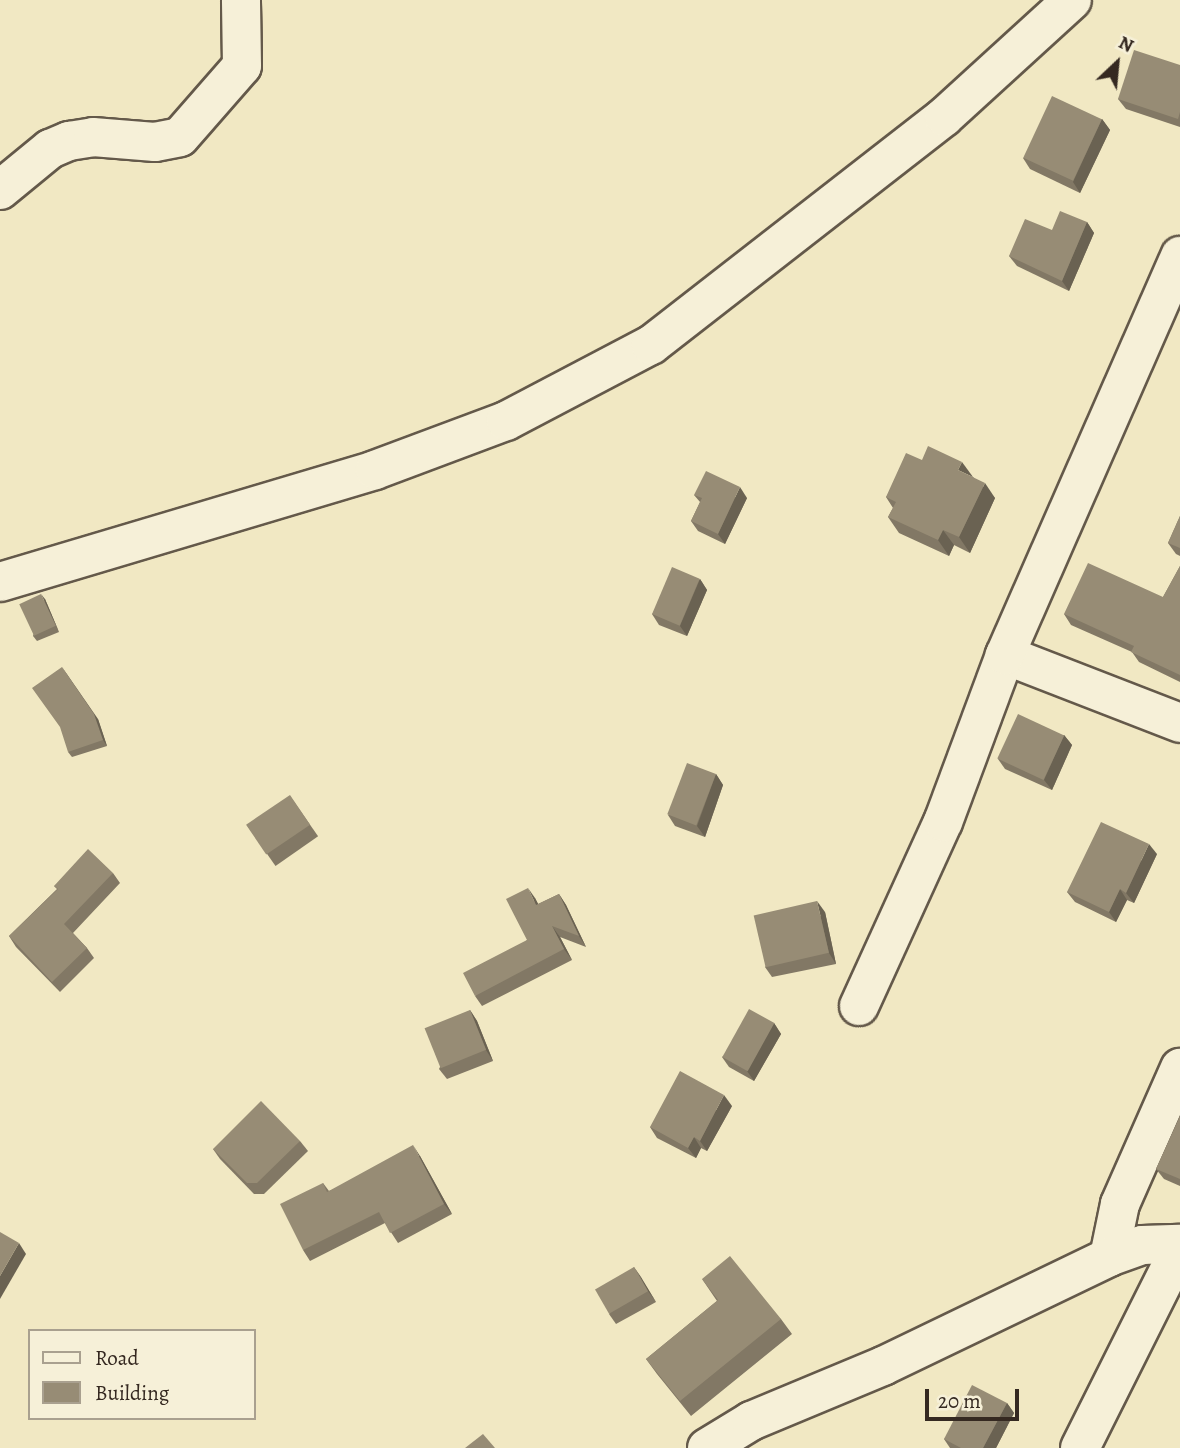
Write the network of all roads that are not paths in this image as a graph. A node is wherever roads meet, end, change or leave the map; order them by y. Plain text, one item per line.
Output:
1 (241, 0) edge
2 (1072, 0) edge
3 (0, 190) edge
4 (1180, 256) edge
5 (0, 582) edge
6 (1004, 655) junction
7 (1180, 723) edge
8 (859, 1006) dead end
9 (1180, 1068) edge
10 (1180, 1246) edge
11 (1109, 1256) junction
12 (707, 1448) edge
13 (1080, 1448) edge

1 - 3 street
2 - 5 street
4 - 6 street
6 - 7 street
6 - 8 street
9 - 11 street
10 - 11 street
10 - 13 street
11 - 12 street

